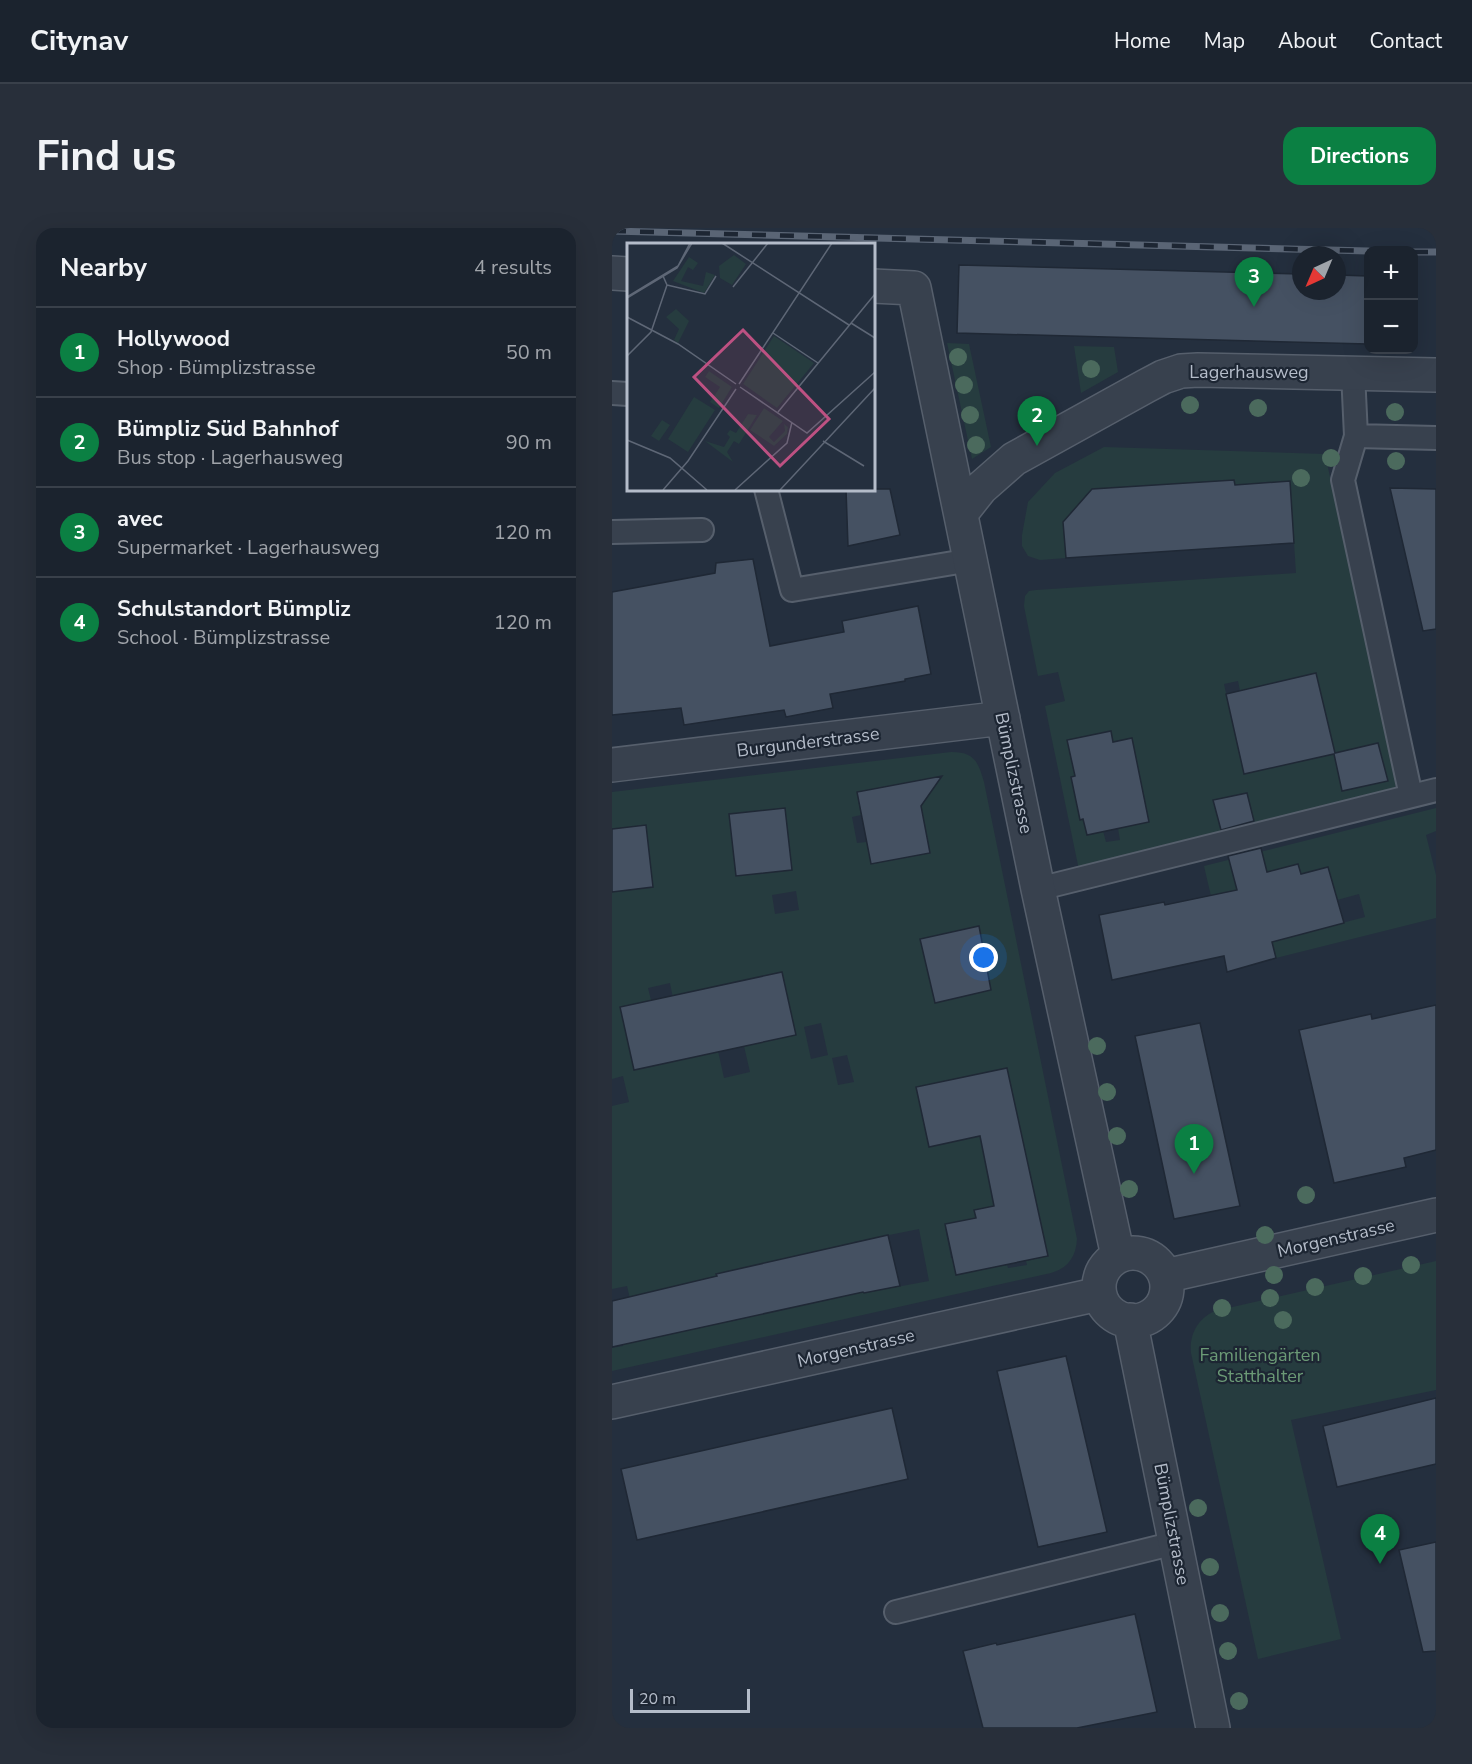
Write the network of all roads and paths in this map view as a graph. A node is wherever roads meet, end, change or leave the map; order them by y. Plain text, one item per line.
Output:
1 (612, 273) edge
2 (627, 274) edge
3 (874, 286) edge
4 (1353, 373) junction
5 (1436, 375) edge
6 (612, 393) edge
7 (627, 394) edge
8 (1356, 436) junction
9 (1436, 438) edge
10 (766, 490) edge
11 (962, 512) junction
12 (702, 531) dead end
13 (612, 532) edge
14 (971, 560) junction
15 (1003, 718) junction
16 (612, 765) edge
17 (1436, 790) edge
18 (1411, 796) junction
19 (1038, 889) junction
20 (1436, 1215) edge
21 (1118, 1256) junction
22 (1165, 1276) junction
23 (1099, 1294) junction
24 (1130, 1320) junction
25 (612, 1402) edge
26 (1175, 1543) junction
27 (896, 1612) dead end
28 (1213, 1728) edge

1 - 2 street
3 - 11 street, Bümplizstrasse
4 - 5 street, Lagerhausweg
4 - 8 lane
4 - 11 street, Lagerhausweg
6 - 7 lane
8 - 9 lane
8 - 18 lane
10 - 14 lane
11 - 14 street, Bümplizstrasse
12 - 13 lane
14 - 15 street, Bümplizstrasse
15 - 16 street, Burgunderstrasse
15 - 19 street, Bümplizstrasse
17 - 18 lane
18 - 19 lane
19 - 21 street, Bümplizstrasse
20 - 22 street, Morgenstrasse
21 - 22 street
21 - 23 street
22 - 24 street
23 - 24 street
23 - 25 street, Morgenstrasse
24 - 26 street, Bümplizstrasse
26 - 27 lane
26 - 28 street, Bümplizstrasse

